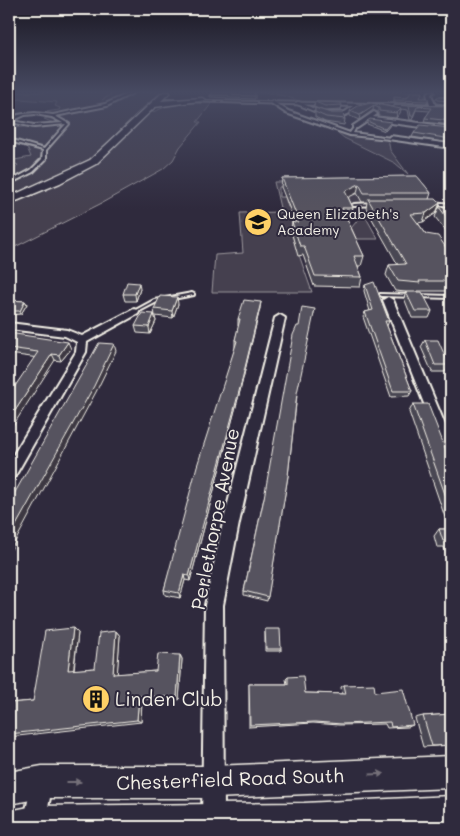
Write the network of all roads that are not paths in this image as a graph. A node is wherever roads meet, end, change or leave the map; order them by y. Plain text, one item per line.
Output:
1 (60, 131) edge
2 (126, 131) edge
3 (342, 131) edge
4 (353, 131) edge
5 (351, 134) junction
6 (390, 138) joint
7 (10, 140) edge
8 (451, 146) edge
9 (45, 150) junction
10 (9, 183) edge
11 (9, 201) edge
12 (430, 203) edge
13 (380, 204) edge
14 (451, 204) edge
15 (354, 205) edge
16 (192, 294) dead end
17 (385, 296) joint
18 (451, 297) edge
19 (134, 312) joint
20 (280, 318) dead end
21 (9, 326) edge
22 (82, 340) junction
23 (451, 454) edge
24 (9, 474) edge
25 (451, 772) edge
26 (42, 782) junction
27 (213, 782) junction
28 (9, 788) edge
29 (451, 813) edge
30 (213, 821) junction
31 (304, 824) edge
32 (26, 826) edge

1 - 9 lane
2 - 11 main road
3 - 5 lane
4 - 5 lane
5 - 6 lane
6 - 8 street
7 - 9 lane
9 - 10 lane
12 - 14 lane
13 - 15 lane
16 - 19 lane
17 - 18 lane
17 - 23 street
19 - 22 street
20 - 27 street, Perlethorpe Avenue
21 - 22 street
22 - 24 street
27 -> 25 main road, Chesterfield Road South
26 -> 27 main road, Chesterfield Road South
26 - 28 main road, Chesterfield Road South
26 - 32 street
27 - 30 street, Perlethorpe Avenue
29 - 31 main road
30 - 31 main road
30 - 32 main road

